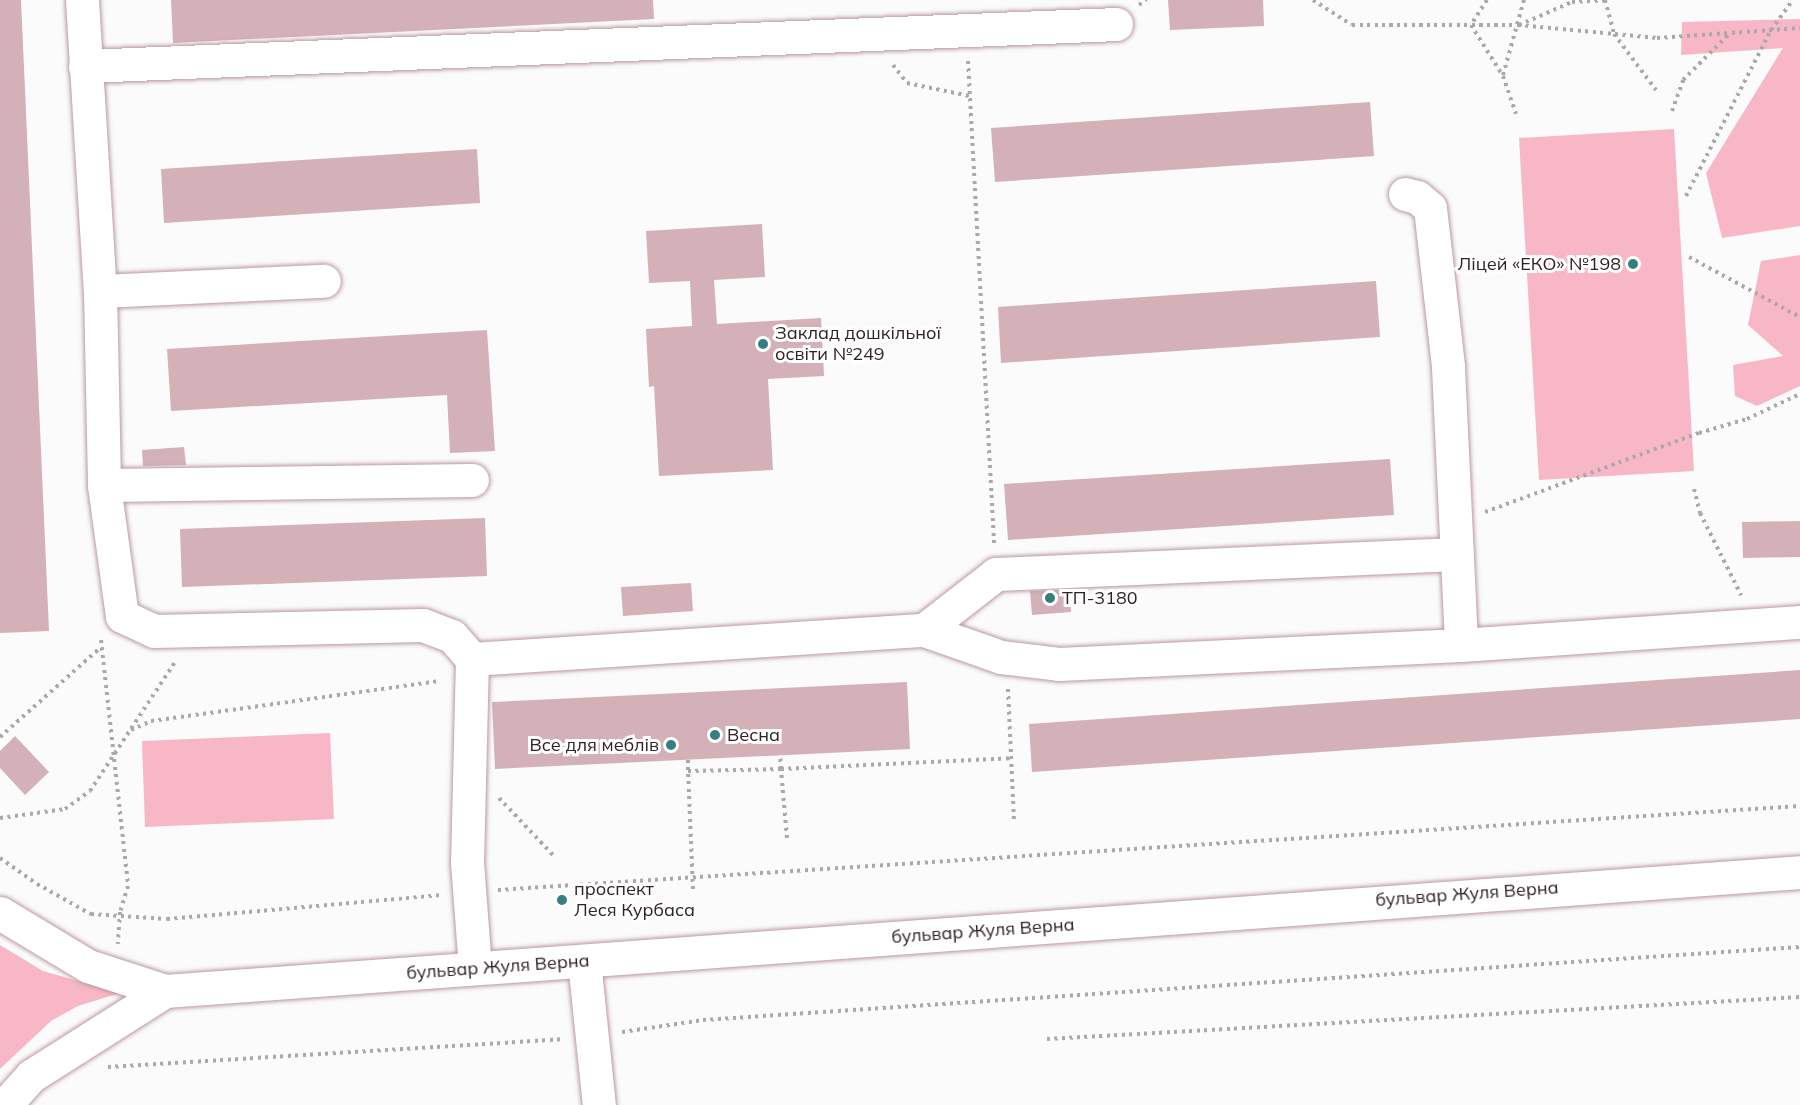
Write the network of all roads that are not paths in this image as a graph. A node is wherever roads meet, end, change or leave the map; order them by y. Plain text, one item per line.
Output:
1 (82, 0) edge
2 (1116, 24) dead end
3 (85, 66) junction
4 (1405, 194) dead end
5 (324, 281) dead end
6 (100, 291) junction
7 (472, 480) dead end
8 (104, 485) junction
9 (1457, 554) junction
10 (1800, 622) edge
11 (924, 630) junction
12 (1461, 645) junction
13 (472, 668) junction
14 (1800, 872) edge
15 (0, 913) edge
16 (584, 961) junction
17 (475, 968) junction
18 (165, 991) junction
19 (5, 1105) edge
20 (599, 1105) edge

1 - 3 street
2 - 3 street
3 - 6 street
4 - 9 street
5 - 6 street
6 - 8 street
7 - 8 street
8 - 13 street
9 - 11 street
9 - 12 street
10 - 12 street
11 - 12 street
11 - 13 street
13 - 17 street
14 - 16 street, бульвар Жуля Верна
15 - 18 street, бульвар Жуля Верна
16 - 17 street, бульвар Жуля Верна
16 - 20 street
17 - 18 street, бульвар Жуля Верна
18 - 19 street, бульвар Жуля Верна

